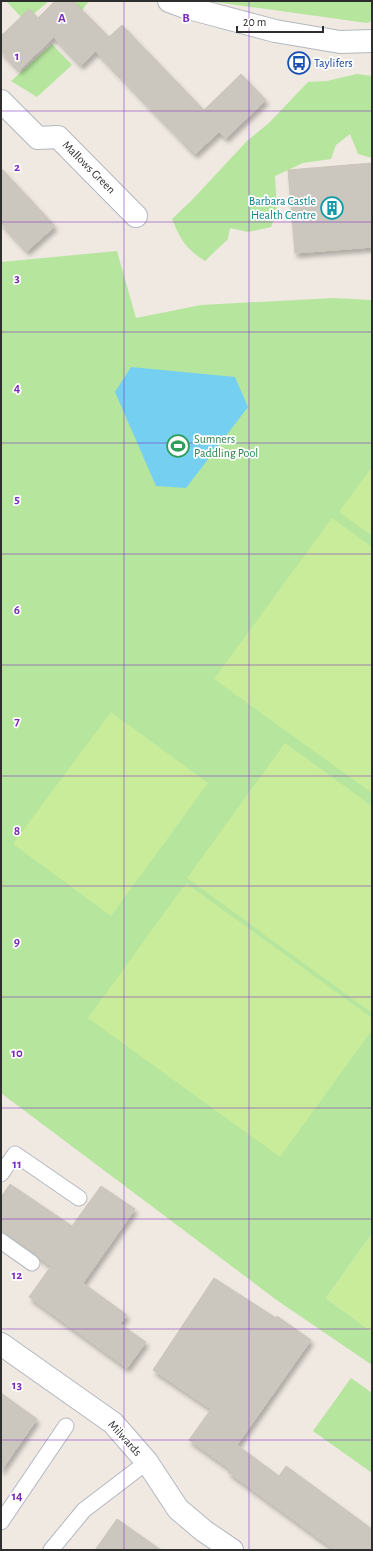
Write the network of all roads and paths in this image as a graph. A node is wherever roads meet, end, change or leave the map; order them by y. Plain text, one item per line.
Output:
1 (169, 1) edge
2 (372, 41) edge
3 (1, 101) edge
4 (136, 216) dead end
5 (1, 1174) edge
6 (79, 1198) dead end
7 (1, 1241) edge
8 (32, 1263) dead end
9 (1, 1344) edge
10 (66, 1426) dead end
11 (147, 1462) junction
12 (1, 1522) edge
13 (51, 1550) edge
14 (232, 1550) edge

1 - 2 street
3 - 4 street, Mallows Green
5 - 6 lane
7 - 8 lane
9 - 11 street, Milwards
10 - 12 lane
11 - 13 lane
11 - 14 street, Milwards

